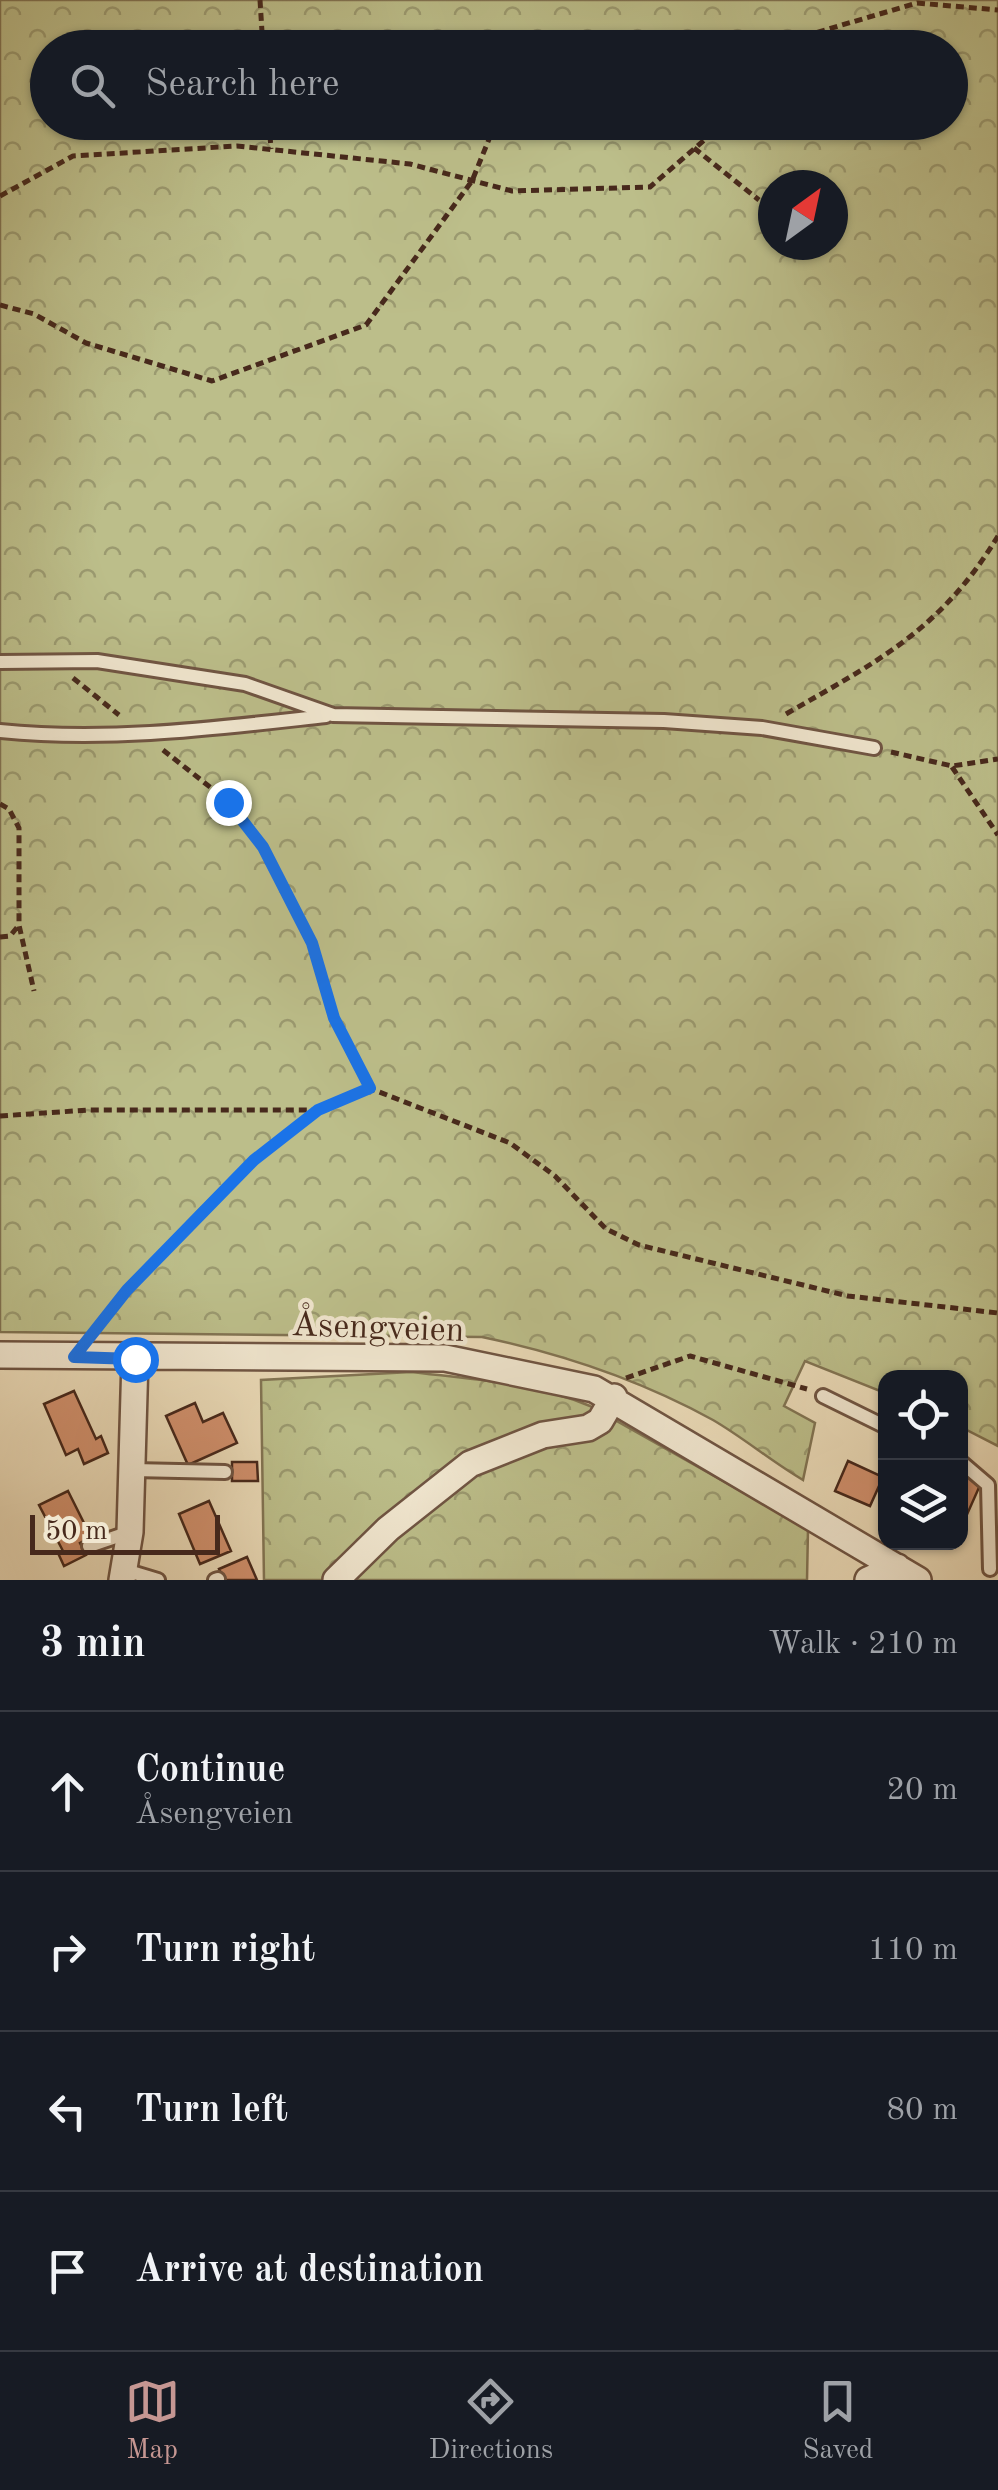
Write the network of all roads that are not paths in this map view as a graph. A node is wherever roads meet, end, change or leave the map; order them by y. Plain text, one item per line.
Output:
1 (0, 662) edge
2 (332, 715) junction
3 (0, 731) edge
4 (874, 748) road end
5 (0, 1354) edge
6 (135, 1359) junction
7 (604, 1393) junction
8 (823, 1396) road end
9 (878, 1423) edge
10 (968, 1468) edge
11 (133, 1470) junction
12 (225, 1472) dead end
13 (130, 1532) junction
14 (89, 1546) dead end
15 (990, 1572) edge
16 (908, 1573) edge
17 (123, 1575) edge
18 (158, 1580) edge
19 (336, 1580) edge
20 (868, 1580) edge

1 - 2 lane
2 - 3 lane
2 - 4 lane
5 - 6 street, Åsengveien
6 - 7 street, Åsengveien
6 - 11 street
7 - 16 street, Åsengveien
7 - 19 street
8 - 9 lane
10 - 15 lane
11 - 12 lane
11 - 13 street
13 - 14 lane
13 - 17 street
16 - 20 street
17 - 18 lane

